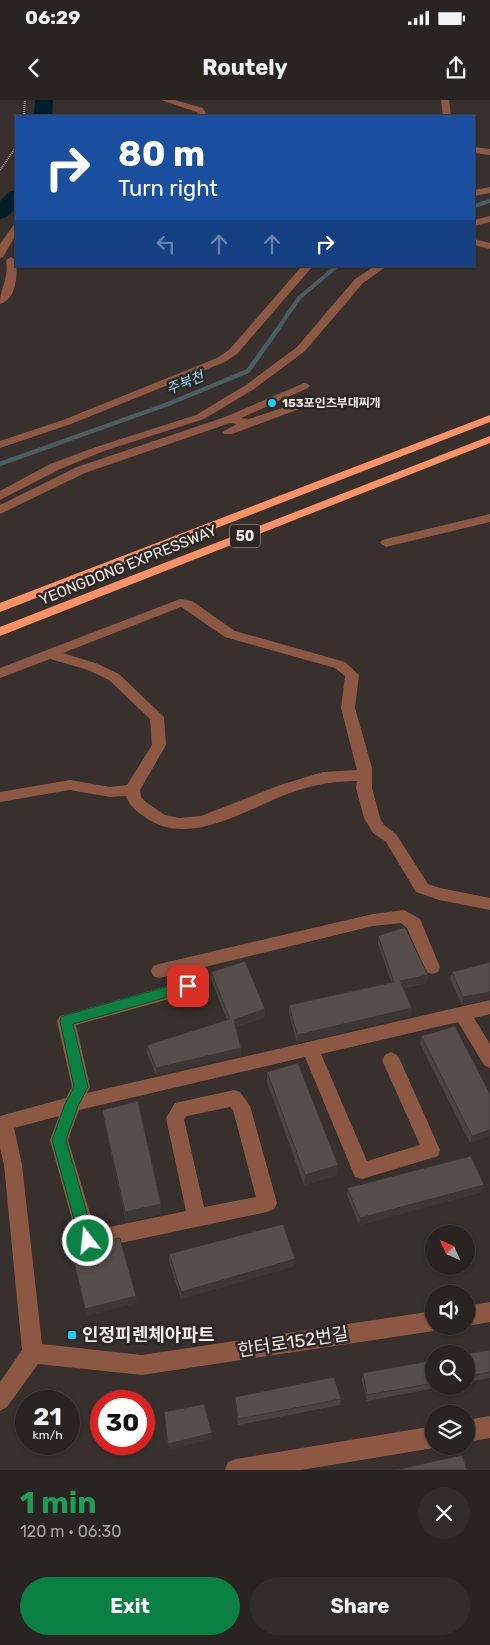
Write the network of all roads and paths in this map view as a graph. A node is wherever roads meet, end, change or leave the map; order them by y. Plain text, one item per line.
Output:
1 (25, 100) edge
2 (165, 100) edge
3 (445, 100) edge
4 (24, 115) edge
5 (202, 115) edge
6 (447, 115) edge
7 (15, 149) edge
8 (475, 150) edge
9 (490, 152) edge
10 (0, 170) edge
11 (490, 190) edge
12 (475, 193) edge
13 (490, 219) edge
14 (475, 223) edge
15 (15, 229) edge
16 (475, 242) edge
17 (490, 246) edge
18 (0, 255) edge
19 (0, 260) edge
20 (14, 260) edge
21 (307, 267) edge
22 (381, 267) edge
23 (0, 301) edge
24 (304, 386) dead end
25 (301, 405) dead end
26 (490, 418) edge
27 (229, 419) junction
28 (250, 423) junction
29 (228, 432) dead end
30 (490, 439) edge
31 (0, 445) edge
32 (0, 496) edge
33 (0, 510) edge
34 (490, 518) edge
35 (386, 543) dead end
36 (0, 608) edge
37 (0, 632) edge
38 (50, 654) junction
39 (0, 673) edge
40 (364, 775) junction
41 (132, 790) junction
42 (0, 797) edge
43 (490, 904) edge
44 (183, 966) junction
45 (432, 967) dead end
46 (160, 971) dead end
47 (490, 1008) edge
48 (463, 1014) junction
49 (310, 1049) junction
50 (391, 1060) dead end
51 (490, 1060) edge
52 (72, 1104) junction
53 (7, 1167) edge
54 (198, 1218) junction
55 (490, 1312) edge
56 (475, 1314) edge
57 (425, 1322) edge
58 (33, 1353) junction
59 (0, 1400) edge
60 (490, 1427) edge
61 (475, 1430) edge
62 (425, 1439) edge
63 (286, 1466) edge
64 (236, 1470) edge

1 - 4 path
2 - 5 street
3 - 6 street
7 - 10 path
8 - 9 street
11 - 12 street
13 - 14 street
15 - 18 street
16 - 17 street
19 - 20 street
20 - 23 street
21 - 31 street
22 - 32 street
24 - 27 street
25 - 28 street
26 - 36 highway, YEONGDONG EXPRESSWAY / 50
27 - 28 street
27 - 33 street
28 - 29 street
30 - 37 highway, YEONGDONG EXPRESSWAY / 50
34 - 35 street
38 - 39 street
38 - 40 street
38 - 41 street
40 - 41 street
40 - 43 street
41 - 42 street
44 - 45 street
44 - 46 street
44 - 52 street
47 - 48 street
48 - 49 street
48 - 51 street
49 - 50 street
49 - 52 street
52 - 53 street
52 - 54 street
53 - 58 street
54 - 54 street
55 - 56 street
57 - 58 street, 한터로152번길
58 - 59 street
60 - 61 street
62 - 63 street
63 - 64 street

